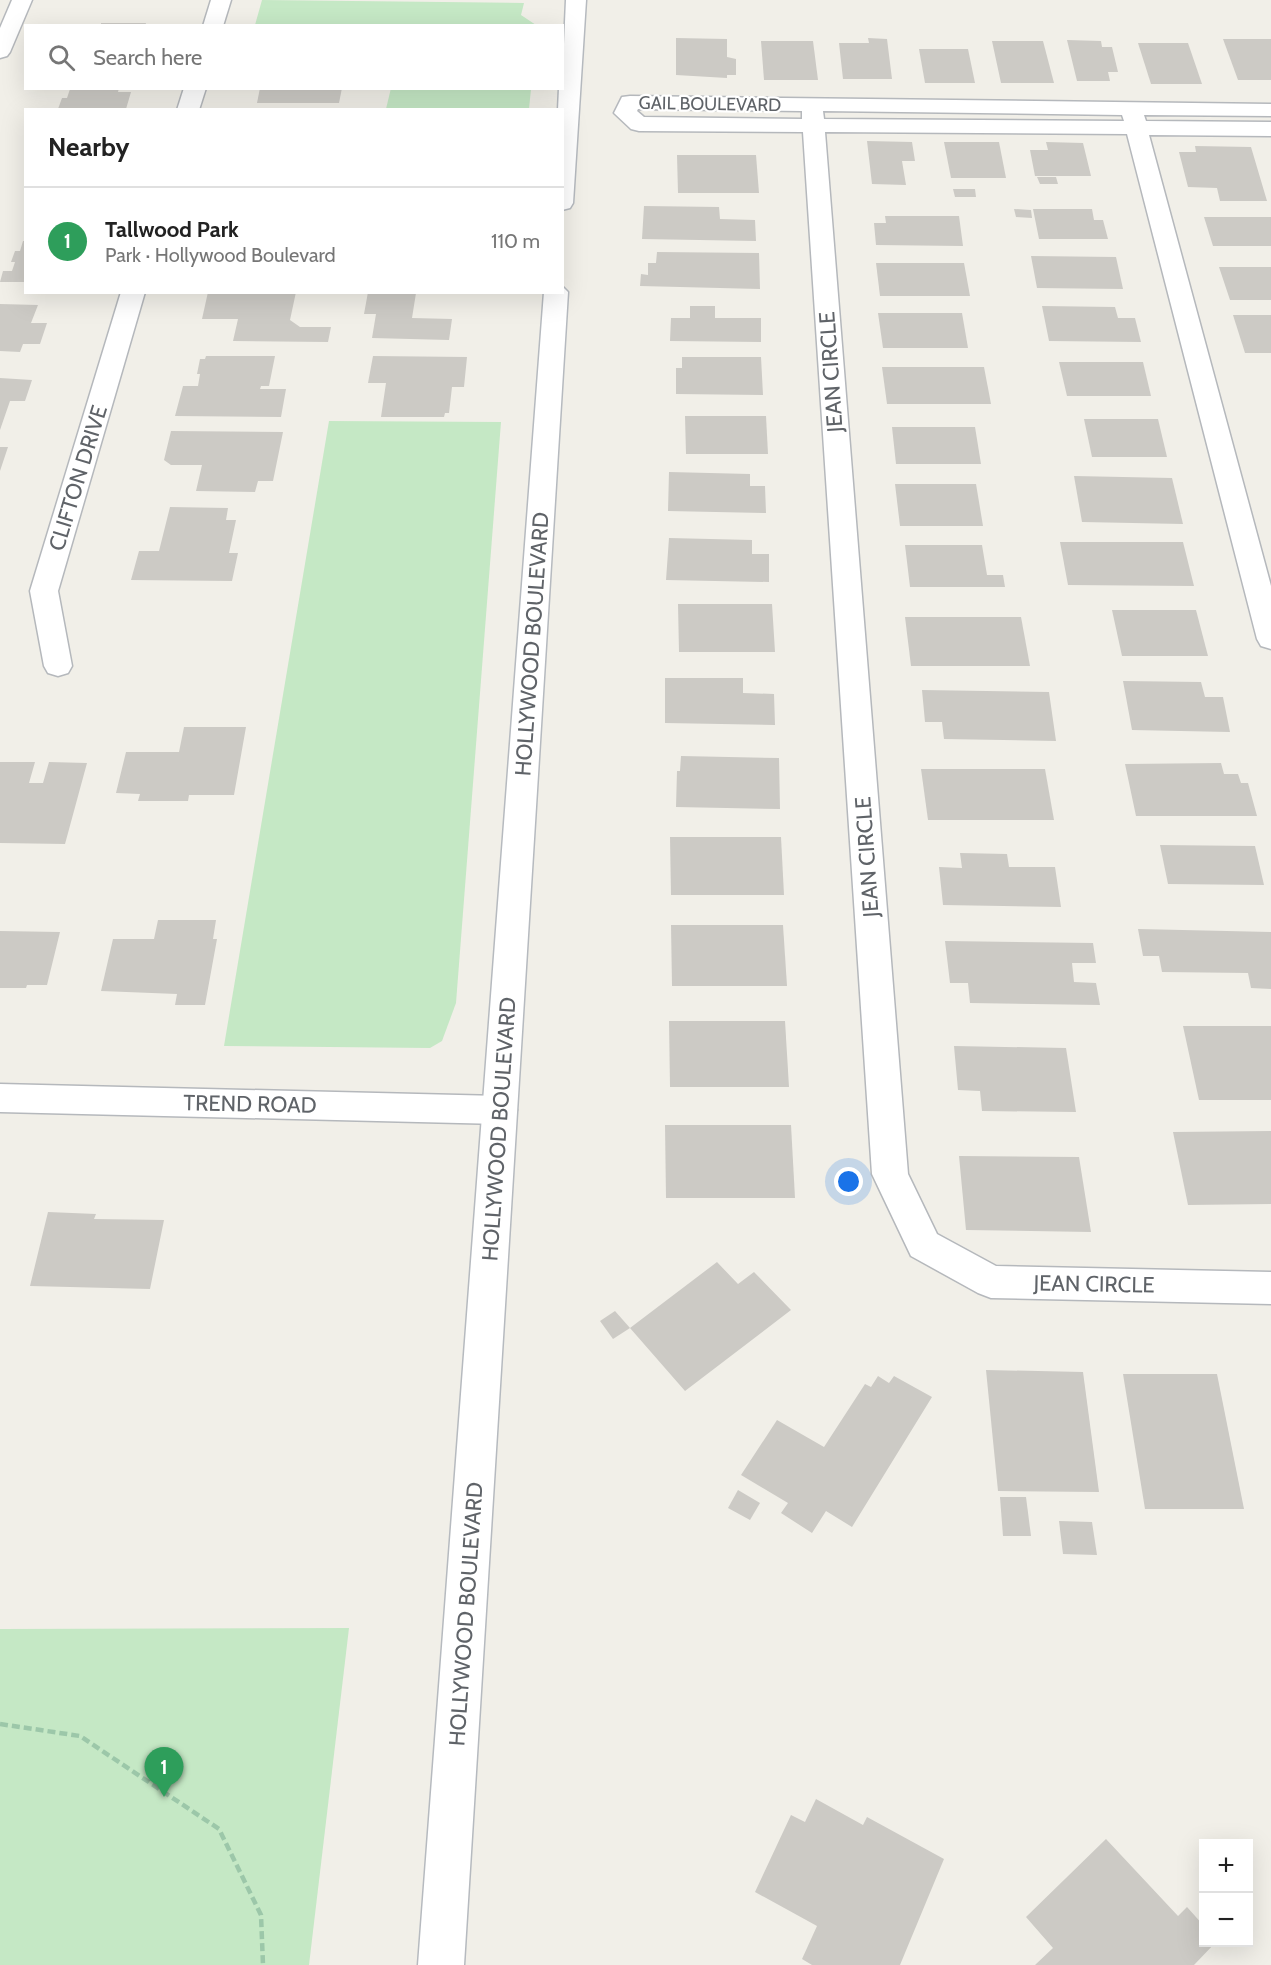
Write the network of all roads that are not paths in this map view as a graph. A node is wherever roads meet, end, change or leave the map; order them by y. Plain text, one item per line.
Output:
1 (22, 0) edge
2 (221, 0) edge
3 (576, 0) edge
4 (214, 24) edge
5 (0, 52) edge
6 (194, 90) edge
7 (189, 108) edge
8 (1271, 110) edge
9 (813, 115) junction
10 (1134, 119) junction
11 (1271, 129) edge
12 (564, 174) edge
13 (133, 294) edge
14 (556, 294) edge
15 (1271, 639) edge
16 (58, 666) dead end
17 (0, 1098) edge
18 (500, 1110) junction
19 (1271, 1288) edge
20 (441, 1965) edge

1 - 5 street
2 - 4 street
3 - 12 street
6 - 7 street
8 - 10 street, GAIL BOULEVARD
9 - 9 street, GAIL BOULEVARD
9 - 10 street, GAIL BOULEVARD
9 - 19 street, JEAN CIRCLE
10 - 11 street, GAIL BOULEVARD
10 - 15 street
13 - 16 street, CLIFTON DRIVE
14 - 18 street, HOLLYWOOD BOULEVARD
17 - 18 street, TREND ROAD
18 - 20 street, HOLLYWOOD BOULEVARD

